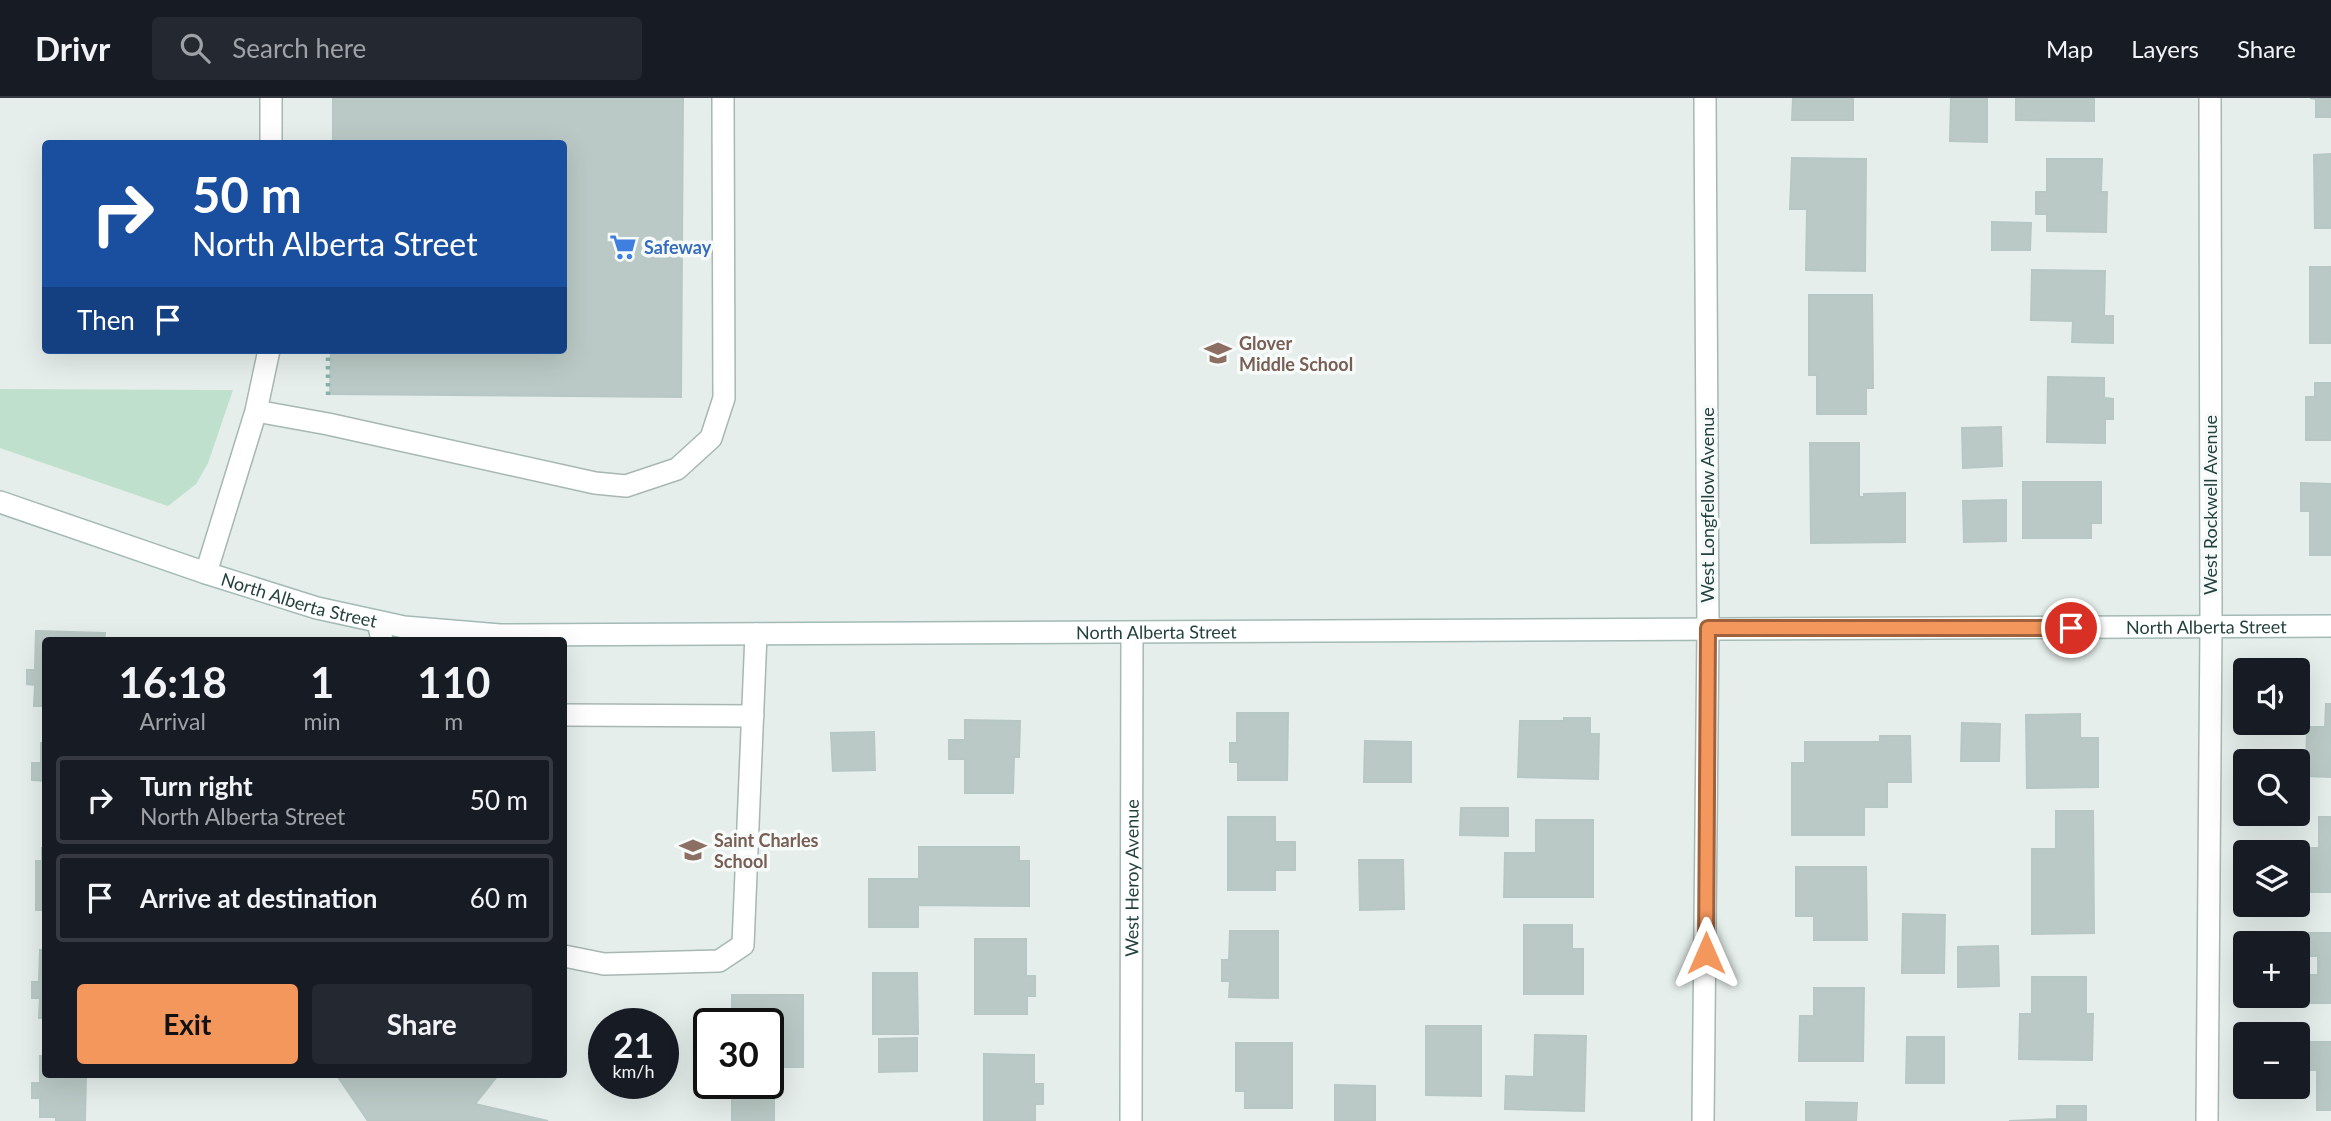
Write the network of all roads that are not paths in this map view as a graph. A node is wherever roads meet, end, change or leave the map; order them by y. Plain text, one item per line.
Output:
1 (271, 98) edge
2 (723, 98) edge
3 (1705, 98) edge
4 (2210, 98) edge
5 (271, 140) edge
6 (268, 354) edge
7 (256, 411) junction
8 (0, 502) edge
9 (206, 573) junction
10 (2331, 626) edge
11 (2211, 627) junction
12 (1708, 628) junction
13 (380, 631) edge
14 (1132, 633) junction
15 (756, 635) junction
16 (567, 715) edge
17 (753, 716) junction
18 (567, 957) edge
19 (1131, 1121) edge
20 (1703, 1121) edge
21 (2207, 1121) edge

1 - 5 street
2 - 7 street
3 - 12 street, West Longfellow Avenue
4 - 11 street, West Rockwell Avenue
6 - 7 street
7 - 9 street
8 - 9 street, North Alberta Street
9 - 13 street, North Alberta Street
10 - 11 street, North Alberta Street
11 - 12 street, North Alberta Street
11 - 21 street, West Rockwell Avenue
12 - 14 street, North Alberta Street
12 - 20 street, West Longfellow Avenue
13 - 15 street, North Alberta Street
14 - 15 street, North Alberta Street
14 - 19 street, West Heroy Avenue
15 - 17 street
16 - 17 street
17 - 18 street

